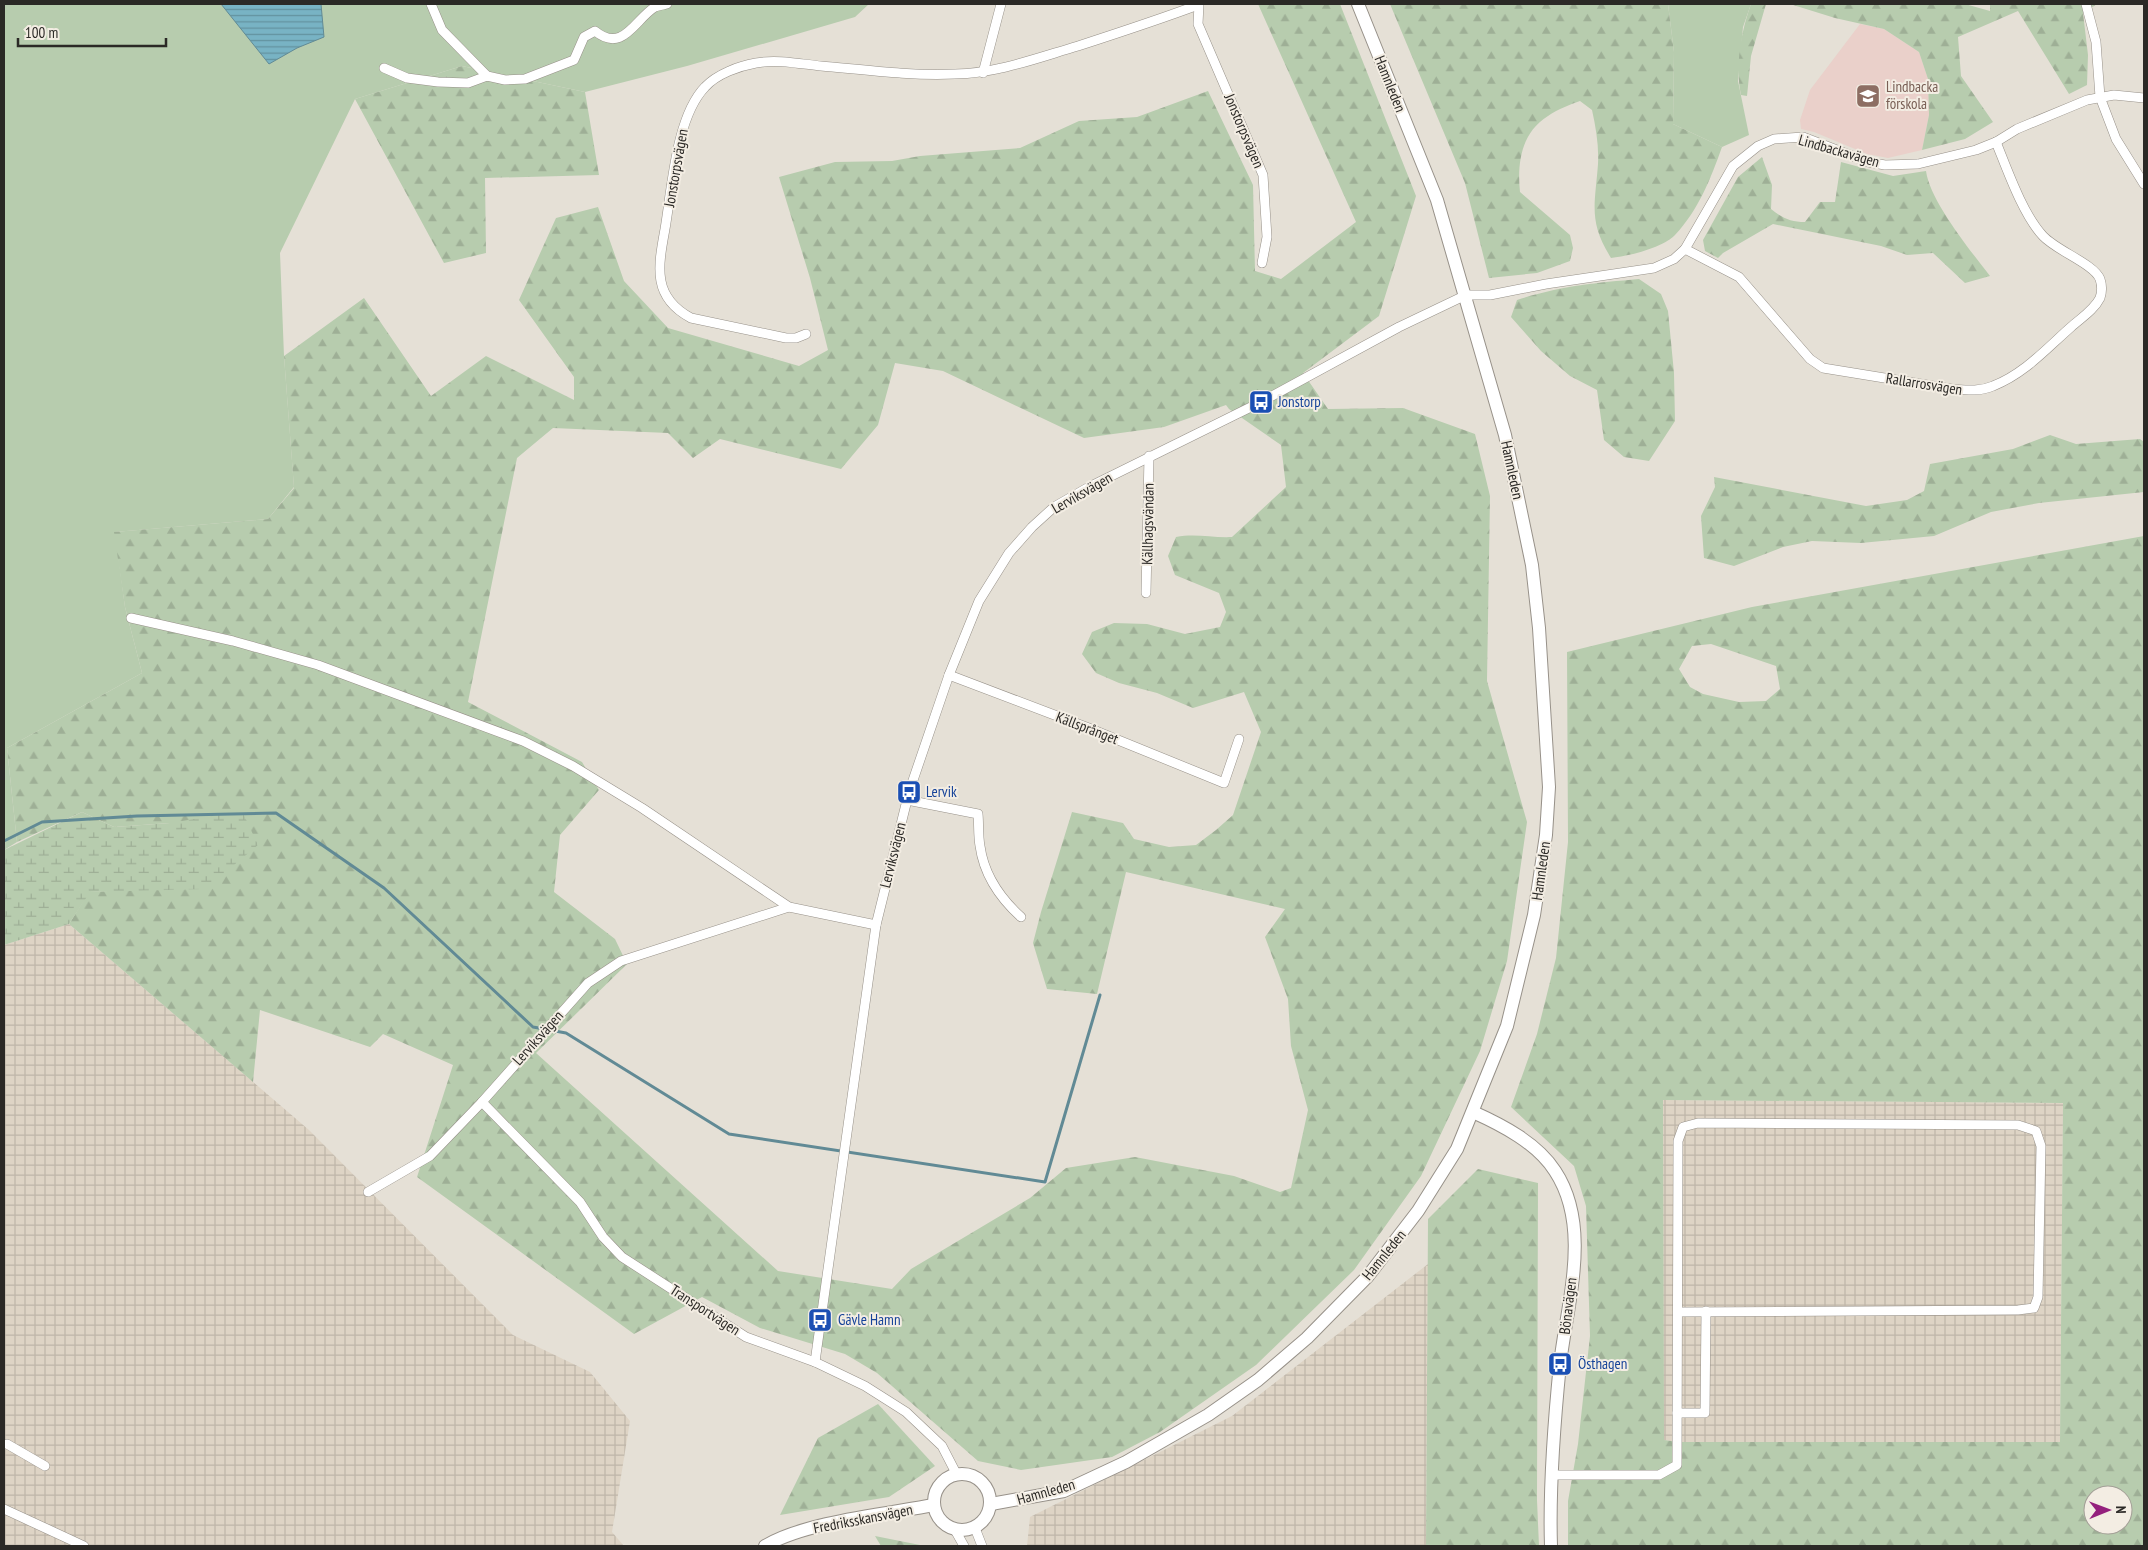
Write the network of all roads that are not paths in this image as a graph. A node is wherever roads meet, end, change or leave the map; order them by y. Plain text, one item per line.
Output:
1 (431, 4) edge
2 (667, 4) edge
3 (1001, 4) edge
4 (1199, 4) edge
5 (1358, 4) edge
6 (2086, 4) edge
7 (384, 68) dead end
8 (983, 73) junction
9 (487, 76) junction
10 (2100, 97) junction
11 (2144, 98) edge
12 (1996, 142) junction
13 (2144, 184) edge
14 (1685, 249) junction
15 (1262, 263) dead end
16 (1466, 295) junction
17 (806, 334) dead end
18 (1149, 456) junction
19 (1146, 592) dead end
20 (131, 618) dead end
21 (949, 675) junction
22 (1239, 739) dead end
23 (907, 800) junction
24 (790, 907) junction
25 (1021, 917) dead end
26 (876, 925) junction
27 (482, 1102) junction
28 (1473, 1112) junction
29 (368, 1192) dead end
30 (1706, 1311) junction
31 (1678, 1312) junction
32 (815, 1362) junction
33 (1677, 1413) junction
34 (7, 1444) dead end
35 (45, 1466) dead end
36 (957, 1475) junction
37 (1551, 1476) junction
38 (991, 1504) junction
39 (934, 1505) junction
40 (4, 1509) edge
41 (974, 1528) junction
42 (955, 1530) junction
43 (84, 1546) edge
44 (764, 1546) edge
45 (964, 1546) edge
46 (982, 1546) edge
47 (1551, 1546) edge

1 - 9 street
2 - 9 street
3 - 8 street
4 - 8 street, Jonstorpsvägen
4 - 15 street, Jonstorpsvägen
5 - 16 main road, Hamnleden
6 - 10 street
7 - 9 street
8 - 17 street, Jonstorpsvägen
10 - 11 street, Lindbackavägen
10 - 12 street, Lindbackavägen
10 - 13 street
12 - 14 street, Lindbackavägen
12 - 14 street, Rallarrosvägen
14 - 16 street, Lindbackavägen
16 - 18 street, Lerviksvägen
16 - 28 main road, Hamnleden
18 - 19 street, Källhagsvändan
18 - 21 street, Lerviksvägen
20 - 24 street, Lerviksvägen
21 - 22 street, Källsprånget
21 - 23 street, Lerviksvägen
23 - 25 street
23 - 26 street, Lerviksvägen
24 - 26 street, Lerviksvägen
24 - 27 street, Lerviksvägen
26 - 32 street, Lerviksvägen
27 - 29 street, Lerviksvägen
27 - 32 street, Transportvägen
28 - 37 main road, Bönavägen
28 - 38 main road, Hamnleden
30 - 31 street
30 - 31 street
30 - 33 street
31 - 33 street
32 - 36 street, Transportvägen
33 - 37 street
34 - 35 street
36 - 38 main road
36 - 39 main road
37 - 47 main road, Bönavägen
38 - 41 main road
39 - 42 main road
39 - 44 main road, Fredriksskansvägen
40 - 43 street
41 - 42 main road
41 - 46 street
42 - 45 street

